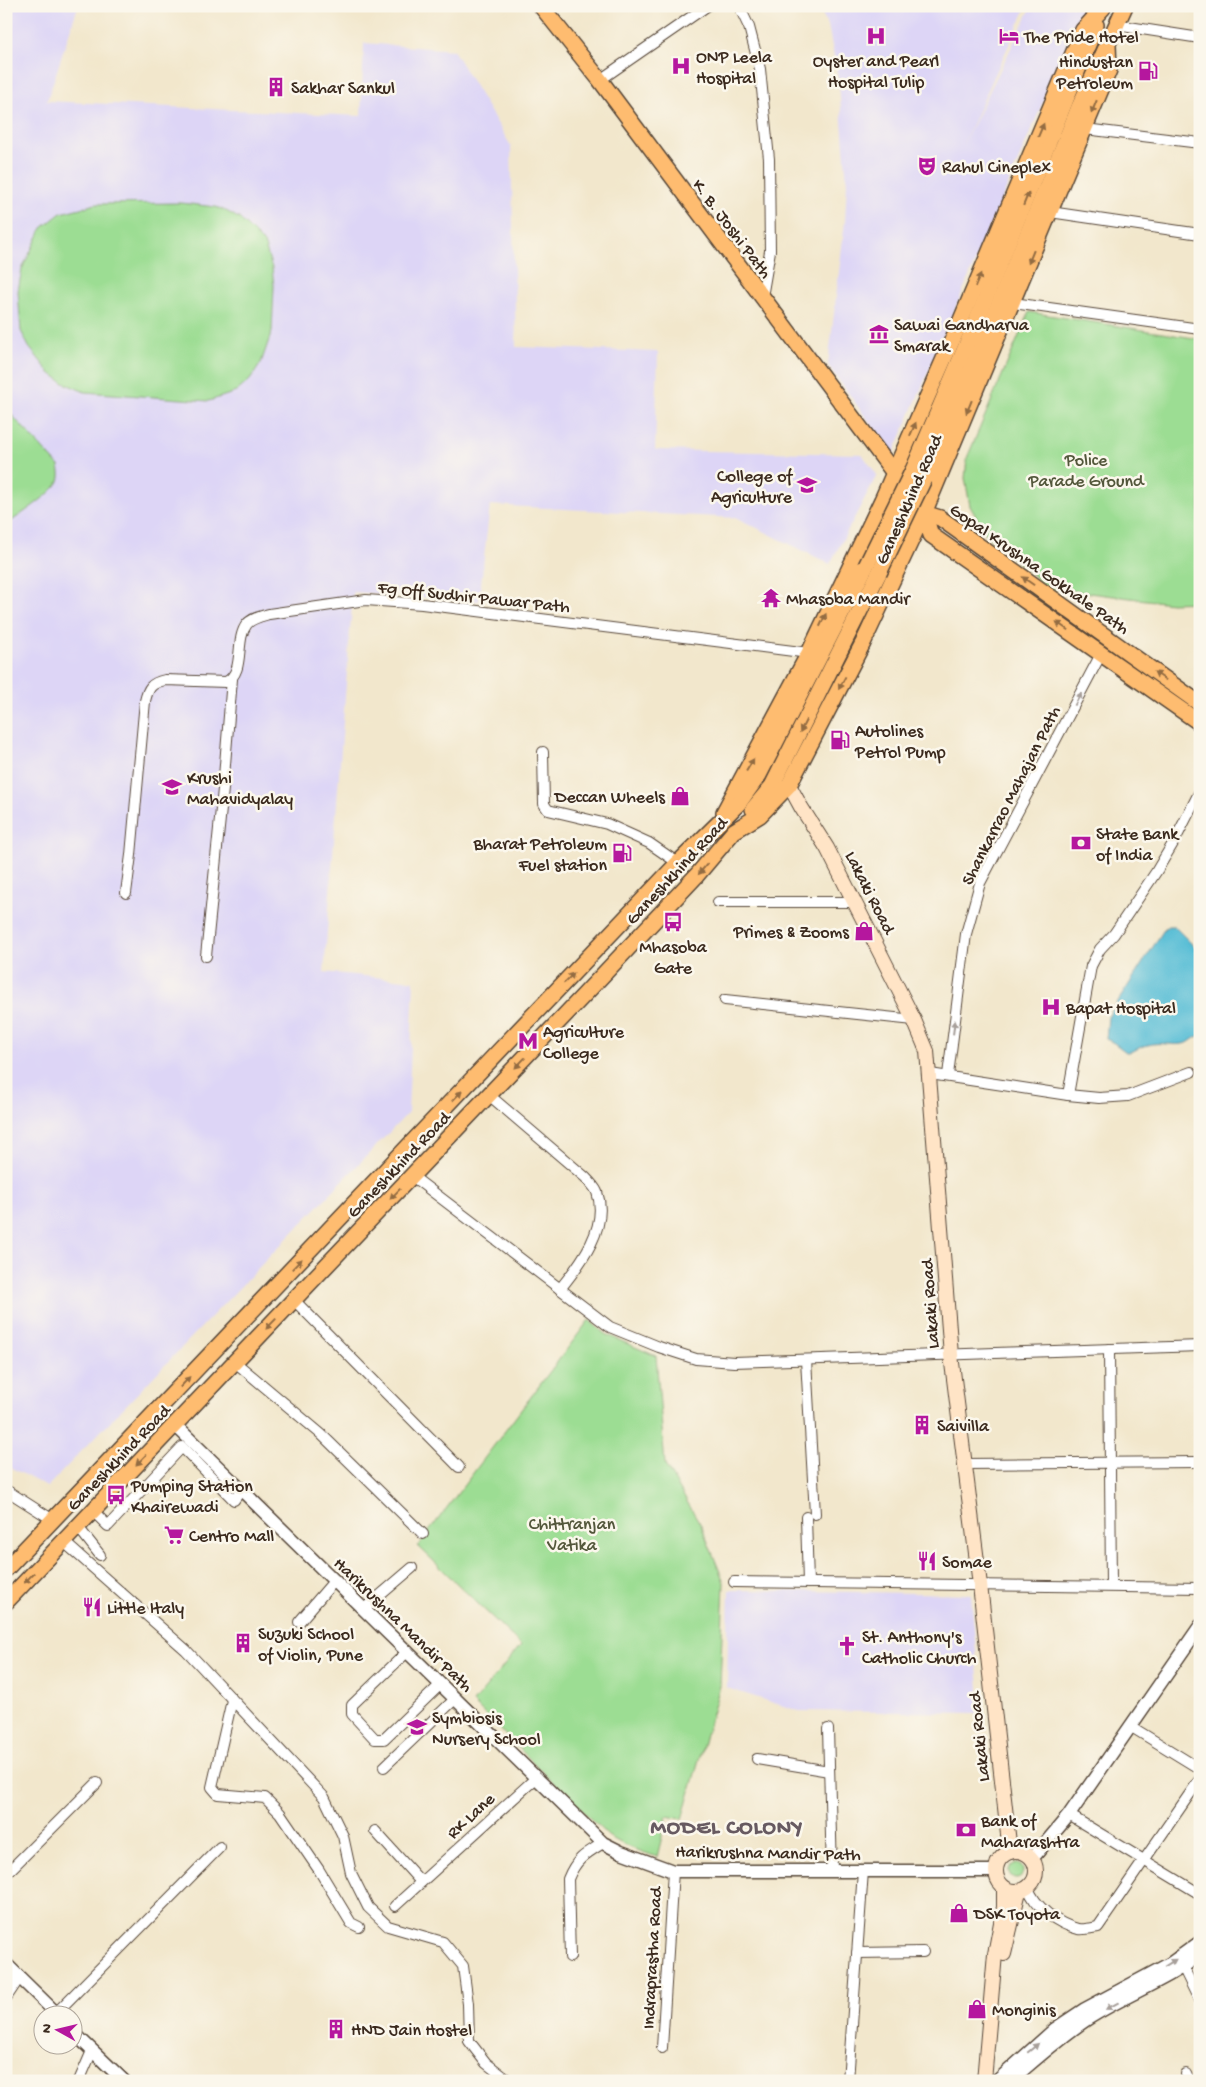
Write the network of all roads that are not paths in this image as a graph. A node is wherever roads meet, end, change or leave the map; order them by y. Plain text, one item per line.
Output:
1 (541, 6) edge
2 (707, 6) edge
3 (739, 6) edge
4 (1125, 6) edge
5 (1101, 7) edge
6 (1116, 25) junction
7 (1200, 38) edge
8 (1108, 44) junction
9 (600, 80) junction
10 (1084, 129) junction
11 (1200, 143) edge
12 (1050, 212) junction
13 (1200, 234) edge
14 (762, 297) junction
15 (1013, 303) junction
16 (1200, 330) edge
17 (893, 473) junction
18 (919, 475) junction
19 (924, 513) junction
20 (867, 565) junction
21 (895, 575) junction
22 (809, 653) junction
23 (1101, 654) junction
24 (232, 679) junction
25 (1200, 704) edge
26 (1200, 723) edge
27 (543, 752) dead end
28 (789, 785) junction
29 (1200, 791) edge
30 (719, 823) junction
31 (734, 831) junction
32 (678, 863) junction
33 (126, 893) dead end
34 (718, 902) dead end
35 (856, 902) junction
36 (206, 956) dead end
37 (725, 1000) dead end
38 (914, 1020) junction
39 (1191, 1072) dead end
40 (930, 1074) junction
41 (948, 1075) junction
42 (489, 1095) junction
43 (1068, 1095) junction
44 (412, 1176) junction
45 (560, 1289) junction
46 (294, 1300) junction
47 (1200, 1346) edge
48 (1109, 1349) junction
49 (951, 1355) junction
50 (806, 1360) junction
51 (235, 1362) junction
52 (175, 1425) junction
53 (1200, 1462) edge
54 (1110, 1463) junction
55 (966, 1464) junction
56 (459, 1467) dead end
57 (6, 1490) edge
58 (242, 1490) junction
59 (93, 1510) junction
60 (53, 1520) junction
61 (78, 1527) junction
62 (424, 1534) dead end
63 (64, 1542) junction
64 (100, 1555) dead end
65 (412, 1568) dead end
66 (6, 1569) edge
67 (335, 1580) junction
68 (734, 1582) dead end
69 (808, 1583) junction
70 (980, 1585) junction
71 (1111, 1586) junction
72 (1200, 1588) edge
73 (6, 1602) edge
74 (364, 1609) junction
75 (299, 1622) dead end
76 (1200, 1626) edge
77 (1195, 1642) edge
78 (408, 1651) junction
79 (441, 1684) junction
80 (456, 1698) junction
81 (232, 1700) junction
82 (1130, 1726) junction
83 (828, 1729) dead end
84 (757, 1759) dead end
85 (384, 1767) dead end
86 (1200, 1769) edge
87 (829, 1771) junction
88 (537, 1777) junction
89 (1200, 1779) edge
90 (97, 1783) dead end
91 (1069, 1815) junction
92 (375, 1831) dead end
93 (603, 1843) junction
94 (220, 1847) dead end
95 (1010, 1852) junction
96 (1032, 1858) junction
97 (1144, 1860) junction
98 (832, 1870) junction
99 (863, 1870) junction
100 (673, 1871) junction
101 (995, 1871) junction
102 (6, 1874) edge
103 (424, 1880) junction
104 (1004, 1888) junction
105 (1024, 1889) junction
106 (1200, 1894) edge
107 (395, 1906) dead end
108 (359, 1927) dead end
109 (1200, 1942) edge
110 (923, 1952) dead end
111 (857, 1953) junction
112 (1200, 1955) edge
113 (570, 1957) dead end
114 (6, 1964) edge
115 (1183, 1968) junction
116 (20, 1977) junction
117 (6, 1998) edge
118 (1200, 2002) edge
119 (47, 2004) edge
120 (67, 2004) edge
121 (82, 2042) edge
122 (662, 2048) dead end
123 (92, 2052) junction
124 (122, 2080) edge
125 (79, 2081) edge
126 (509, 2081) edge
127 (848, 2081) edge
128 (984, 2081) edge
129 (992, 2081) edge
130 (997, 2081) edge
131 (1010, 2081) edge

1 - 9 main road, K. B. Joshi Path
2 - 9 street
3 - 14 street
4 - 6 main road, Ganeshkhind Road
17 -> 5 main road, Ganeshkhind Road
18 -> 5 main road
6 - 7 street
6 - 8 main road, Ganeshkhind Road
8 -> 10 main road, Ganeshkhind Road
8 - 18 main road
9 - 14 main road, K. B. Joshi Path
10 - 11 street
10 - 12 main road, Ganeshkhind Road
12 - 13 street
12 -> 15 main road, Ganeshkhind Road
14 - 17 main road, K. B. Joshi Path
15 - 16 street
15 -> 19 main road, Ganeshkhind Road
17 - 19 main road, K. B. Joshi Path
17 - 20 main road, Ganeshkhind Road
18 - 20 main road, bridge
19 - 21 main road, Ganeshkhind Road
23 -> 19 main road, Gopal Krushna Gokhale Path
25 -> 19 main road, Gopal Krushna Gokhale Path
20 - 21 main road
22 -> 20 main road, Ganeshkhind Road
20 - 30 main road
20 -> 31 main road
21 -> 28 main road, Ganeshkhind Road
22 - 24 street, Fg Off Sudhir Pawar Path
30 -> 22 main road, Ganeshkhind Road
23 - 26 main road, Gopal Krushna Gokhale Path
41 -> 23 street, Shankarrao Mahajan Path
24 - 33 street
24 - 36 street, Fg Off Sudhir Pawar Path
27 - 32 street
28 - 31 main road, Ganeshkhind Road
28 - 35 main road, Lakaki Road
29 - 43 street
30 - 32 main road, Ganeshkhind Road
31 -> 42 main road, Ganeshkhind Road
60 -> 32 main road, Ganeshkhind Road
34 - 35 street
35 - 38 main road, Lakaki Road
37 - 38 street
38 - 40 main road, Lakaki Road
39 - 43 street
40 - 41 street
40 - 49 main road, Lakaki Road
41 - 43 street
42 - 44 main road, Ganeshkhind Road
42 - 45 street
44 - 45 street
44 -> 46 main road, Ganeshkhind Road
45 - 50 street
46 -> 51 main road, Ganeshkhind Road
46 - 56 street
47 - 48 street
48 - 49 street
48 - 54 street
49 - 50 street
49 - 55 main road, Lakaki Road
50 - 69 street
51 - 52 main road, Ganeshkhind Road
51 - 62 street
52 - 58 street, Harikrushna Mandir Path
52 -> 59 main road, Ganeshkhind Road
53 - 54 street
54 - 55 street
54 - 71 street
55 - 70 main road, Lakaki Road
57 - 60 street
58 - 59 street
58 - 67 street, Harikrushna Mandir Path
59 - 61 main road, Ganeshkhind Road
60 - 66 main road, Ganeshkhind Road
61 - 63 main road, Ganeshkhind Road
61 - 64 street
63 -> 73 main road, Ganeshkhind Road
63 - 81 street
65 - 74 street
67 - 74 street, Harikrushna Mandir Path
67 - 75 street
68 - 69 street
69 - 70 street
70 - 71 street
70 - 95 main road, Lakaki Road
71 - 72 street
74 - 78 street, Harikrushna Mandir Path
76 - 77 street
77 - 82 street
78 - 79 street, Harikrushna Mandir Path
78 - 79 street
79 - 80 street, Harikrushna Mandir Path
80 - 85 street
80 - 88 street, Harikrushna Mandir Path
81 - 108 street
81 - 126 street
82 - 86 street
82 - 91 street
83 - 87 street
84 - 87 street
87 - 98 street
88 - 93 street, Harikrushna Mandir Path
88 - 103 street, RK Lane
89 - 97 street
90 - 102 street
91 - 96 street
91 - 97 street
92 - 103 street
93 - 100 street, Harikrushna Mandir Path
93 - 113 street
94 - 120 street
95 - 96 main road
95 - 101 main road
96 - 105 main road
97 - 105 street
97 - 106 street
98 - 99 street, Harikrushna Mandir Path
98 - 100 street, Harikrushna Mandir Path
99 - 101 street, Harikrushna Mandir Path
99 - 111 street
100 - 122 street, Indraprastha Road
101 - 104 main road
103 - 107 street, RK Lane
104 - 105 main road
104 - 128 main road
105 - 129 main road
130 -> 109 street
110 - 111 street
111 - 127 street
112 - 115 street
114 - 116 street
115 - 118 street
115 -> 131 street
116 - 117 street
116 - 119 street
121 - 123 street
123 - 124 street
123 - 125 street

